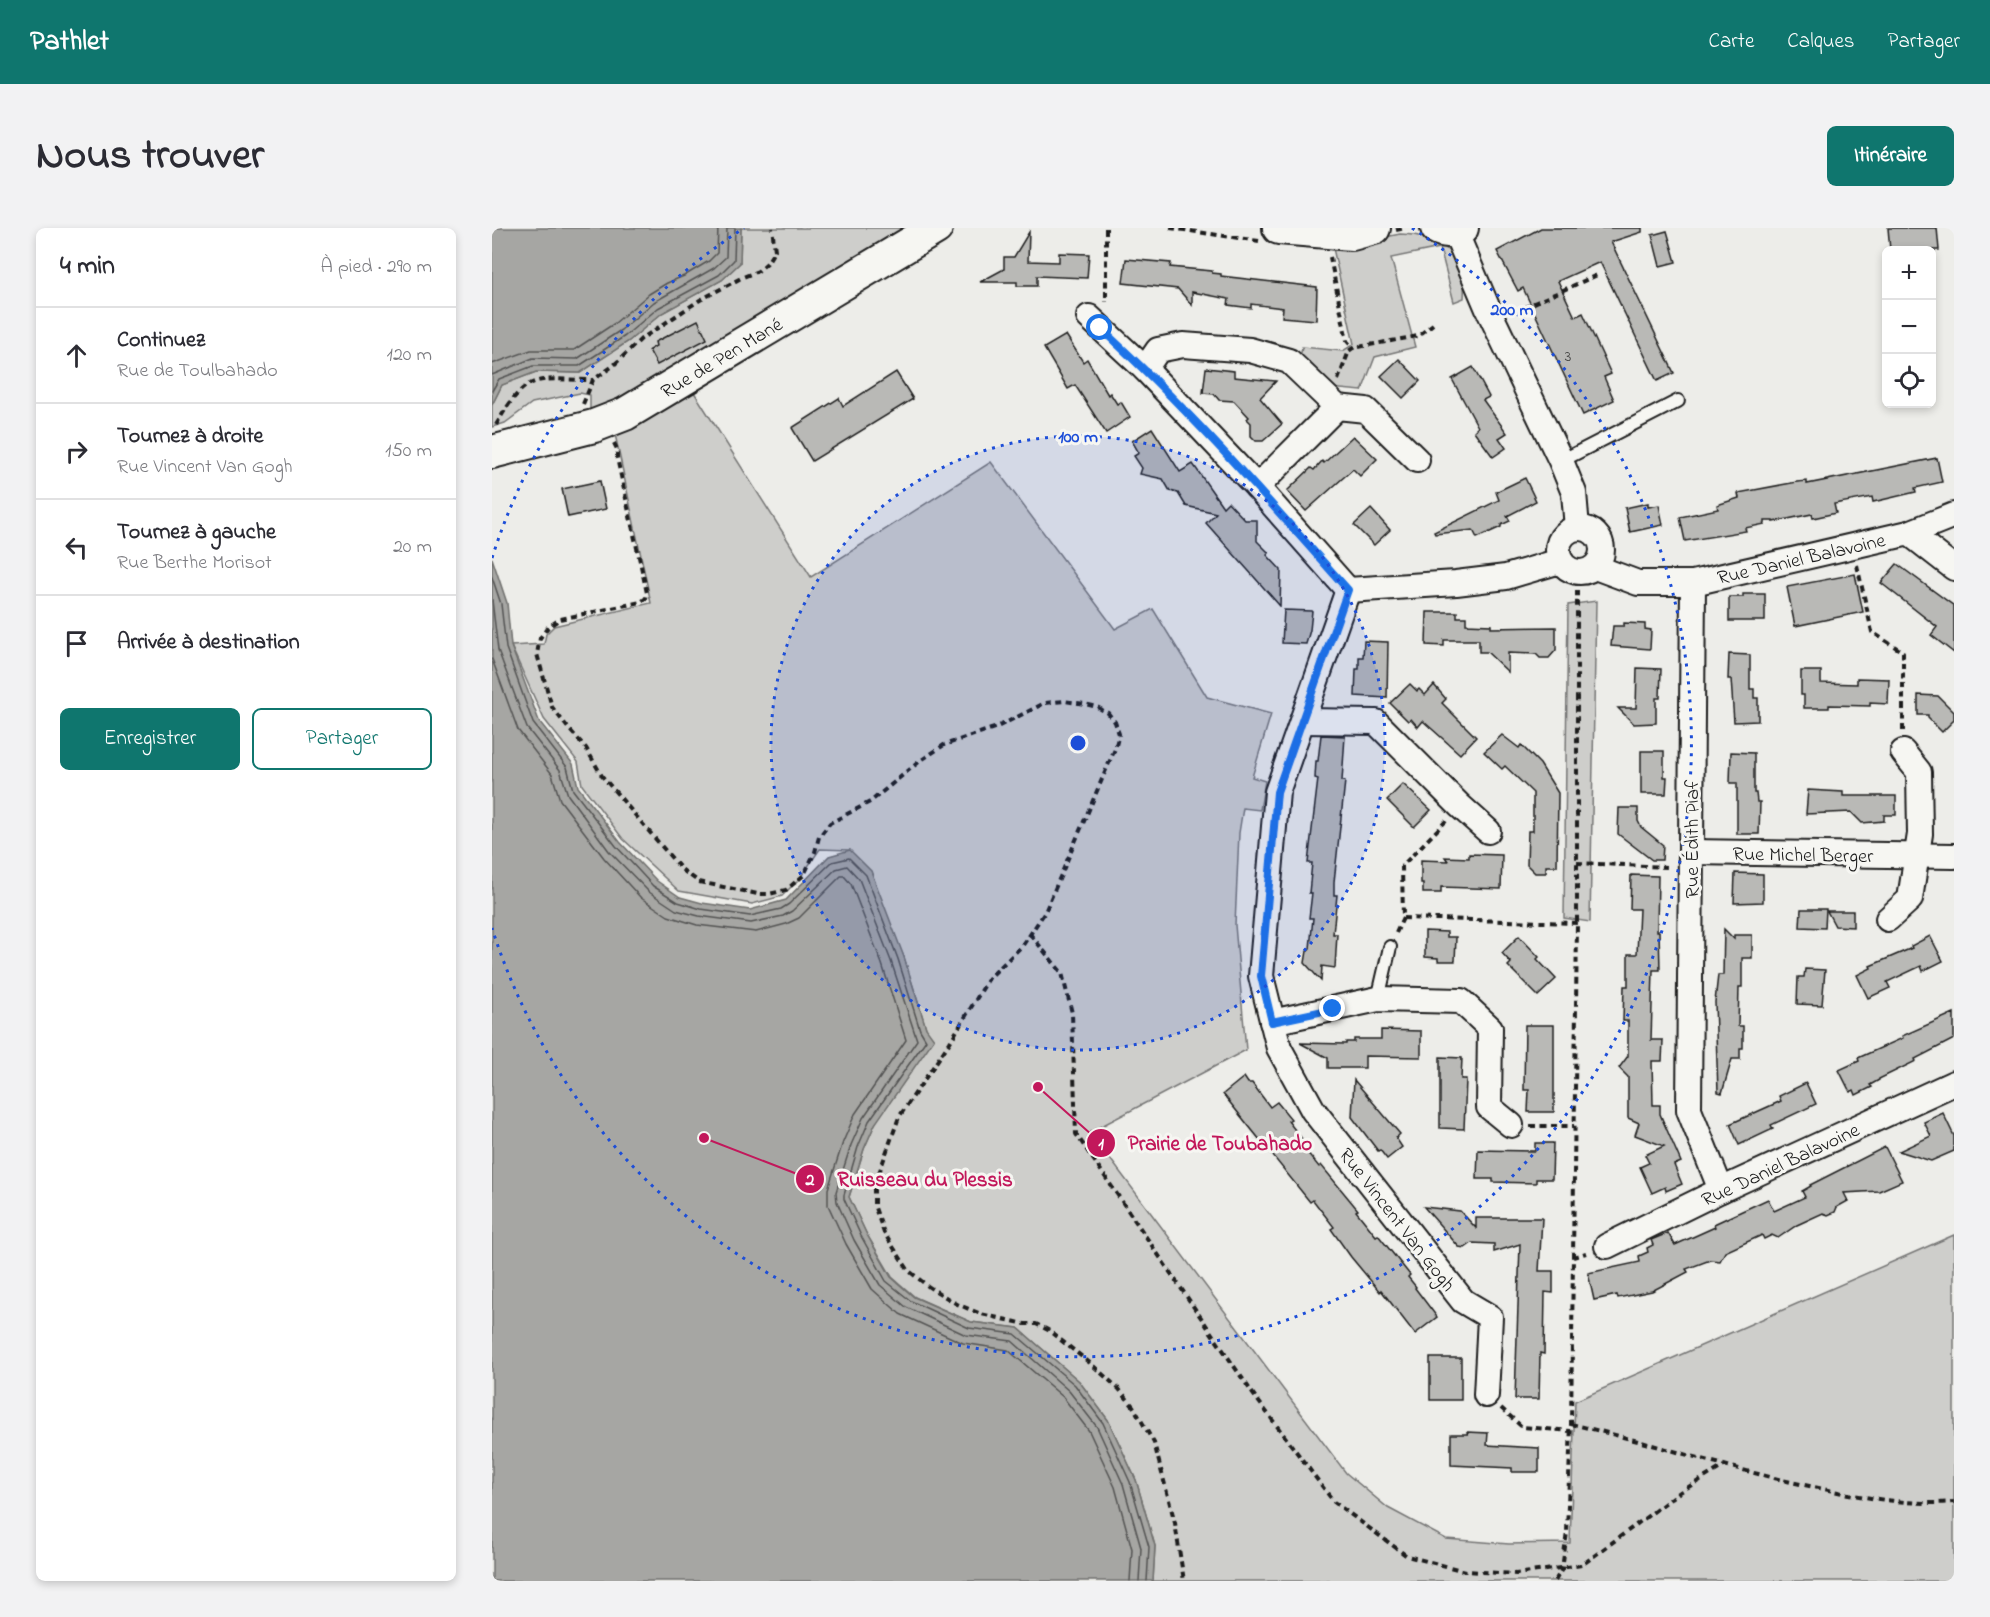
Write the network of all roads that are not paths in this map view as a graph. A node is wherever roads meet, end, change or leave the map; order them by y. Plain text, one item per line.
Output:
1 (936, 228) edge
2 (1279, 228) edge
3 (1374, 228) edge
4 (1451, 229) edge
5 (1093, 321) road end
6 (1145, 369) junction
7 (1678, 401) dead end
8 (1337, 407) junction
9 (495, 451) edge
10 (1417, 460) dead end
11 (1561, 461) junction
12 (1257, 487) junction
13 (1954, 515) edge
14 (1577, 528) junction
15 (1909, 533) junction
16 (1577, 567) junction
17 (1954, 568) edge
18 (1693, 583) junction
19 (1348, 590) junction
20 (1303, 720) junction
21 (1902, 752) road end
22 (1488, 831) dead end
23 (1916, 856) junction
24 (1954, 856) edge
25 (1691, 860) junction
26 (1888, 919) dead end
27 (1390, 947) road end
28 (1378, 999) junction
29 (1272, 1022) junction
30 (1954, 1083) edge
31 (1511, 1125) road end
32 (1721, 1190) junction
33 (1607, 1246) dead end
34 (1486, 1395) road end

1 - 9 street, Rue de Pen Mané
2 - 3 street
4 - 11 street
5 - 6 street
6 - 8 street
6 - 12 street
7 - 11 lane
8 - 10 street
8 - 12 street
11 - 14 street
12 - 19 street
13 - 15 street, Rue Daniel Balavoine
14 - 16 street
14 - 16 street
15 - 17 street, Rue Daniel Balavoine
15 - 18 street, Rue Daniel Balavoine
16 - 18 street
16 - 19 street
18 - 25 street, Rue Édith Piaf
19 - 20 street, Rue Vincent Van Gogh
20 - 22 street
20 - 29 street, Rue Vincent Van Gogh
21 - 23 street
23 - 24 street, Rue Michel Berger
23 - 25 street, Rue Michel Berger
23 - 26 street
25 - 32 street, Rue Édith Piaf
27 - 28 lane
28 - 29 street
28 - 31 street
29 - 34 street, Rue Vincent Van Gogh
30 - 32 street, Rue Daniel Balavoine
32 - 33 street, Rue Daniel Balavoine

